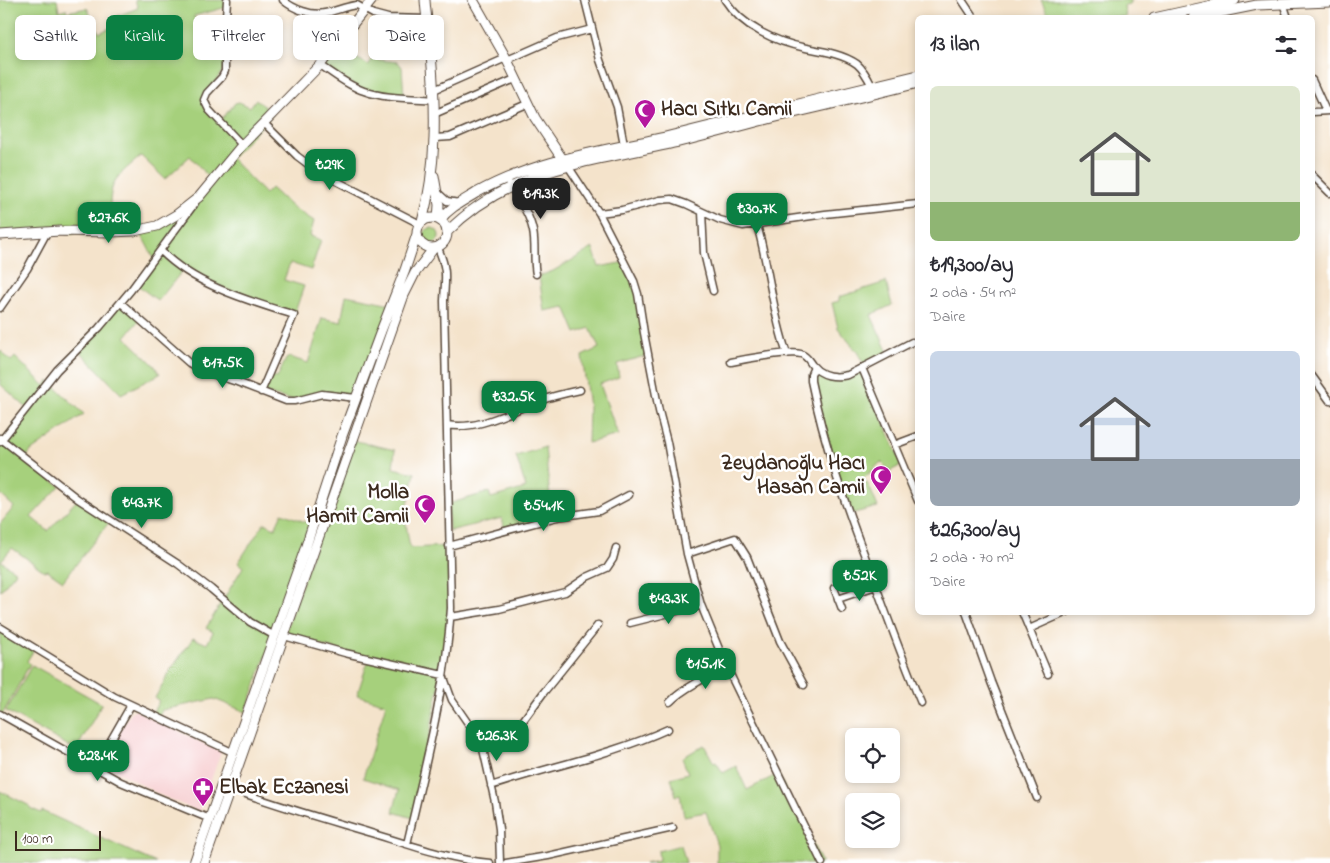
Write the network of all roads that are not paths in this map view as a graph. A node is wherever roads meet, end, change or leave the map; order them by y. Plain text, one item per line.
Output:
1 (227, 0) edge
2 (283, 0) edge
3 (372, 0) edge
4 (425, 0) edge
5 (473, 0) edge
6 (585, 0) edge
7 (725, 0) edge
8 (962, 0) edge
9 (1236, 0) edge
10 (1330, 2) edge
11 (1283, 3) junction
12 (364, 9) junction
13 (377, 15) edge
14 (427, 15) edge
15 (972, 15) edge
16 (1168, 15) edge
17 (1206, 15) edge
18 (1287, 15) edge
19 (592, 29) junction
20 (506, 59) junction
21 (431, 60) edge
22 (320, 65) junction
23 (915, 76) edge
24 (515, 78) junction
25 (915, 84) edge
26 (872, 86) junction
27 (1315, 86) edge
28 (434, 90) junction
29 (434, 100) junction
30 (527, 104) junction
31 (1328, 111) edge
32 (1315, 112) edge
33 (434, 114) junction
34 (264, 123) junction
35 (434, 138) junction
36 (242, 145) junction
37 (624, 145) junction
38 (565, 162) junction
39 (433, 166) junction
40 (1315, 178) edge
41 (508, 182) junction
42 (437, 192) junction
43 (1330, 192) edge
44 (199, 197) junction
45 (459, 203) junction
46 (915, 204) edge
47 (702, 212) junction
48 (599, 213) junction
49 (439, 220) junction
50 (421, 223) junction
51 (756, 225) junction
52 (47, 232) junction
53 (448, 232) junction
54 (417, 234) junction
55 (0, 235) edge
56 (436, 248) junction
57 (161, 250) junction
58 (536, 274) dead end
59 (713, 291) dead end
60 (121, 303) junction
61 (0, 308) edge
62 (912, 342) dead end
63 (787, 354) junction
64 (731, 362) dead end
65 (814, 367) junction
66 (862, 368) junction
67 (1315, 380) edge
68 (580, 390) dead end
69 (261, 392) junction
70 (356, 398) junction
71 (1330, 401) edge
72 (447, 425) junction
73 (915, 437) edge
74 (1, 440) edge
75 (894, 445) junction
76 (915, 494) edge
77 (629, 495) dead end
78 (449, 546) junction
79 (616, 548) dead end
80 (687, 554) junction
81 (876, 586) junction
82 (834, 588) dead end
83 (838, 599) junction
84 (701, 605) junction
85 (842, 609) dead end
86 (967, 615) edge
87 (1023, 615) edge
88 (1060, 615) edge
89 (450, 617) junction
90 (630, 623) dead end
91 (598, 625) dead end
92 (0, 627) edge
93 (1029, 629) junction
94 (273, 635) junction
95 (284, 636) junction
96 (724, 661) junction
97 (1048, 674) dead end
98 (443, 675) junction
99 (804, 685) dead end
100 (670, 702) dead end
101 (921, 703) dead end
102 (131, 705) junction
103 (0, 714) edge
104 (668, 730) dead end
105 (483, 749) junction
106 (232, 752) junction
107 (95, 768) junction
108 (221, 785) junction
109 (492, 786) junction
110 (230, 788) junction
111 (1037, 798) dead end
112 (210, 820) junction
113 (673, 828) dead end
114 (407, 844) junction
115 (462, 861) edge
116 (194, 863) edge
117 (204, 863) edge
118 (490, 863) edge
119 (500, 863) edge
120 (506, 863) edge
121 (822, 863) edge

1 - 36 street
2 - 12 street
3 - 12 main road
4 - 14 main road
5 - 20 main road
6 - 19 street
7 - 26 street
8 - 15 street
9 - 16 main road
10 - 11 main road
11 - 17 main road
11 - 18 street
12 - 13 street
12 - 22 main road
19 - 20 street
19 - 37 street
20 - 24 main road
20 - 28 street
21 - 28 main road
22 - 29 street
22 - 34 main road
23 - 26 main road
24 - 30 main road
24 - 33 street
25 - 38 main road
26 - 37 main road
27 - 31 street
28 - 29 main road
29 - 33 main road
30 - 35 street
30 - 38 main road
31 - 32 street
33 - 35 main road
34 - 36 main road
34 - 50 street
35 - 39 main road
36 - 44 main road
37 - 38 main road
38 - 41 main road
38 - 48 street
39 - 42 main road
39 - 50 main road
40 - 43 street
41 - 45 main road
41 - 53 main road
41 - 58 street
42 - 45 street
42 - 49 main road
44 - 52 main road
44 - 57 street
45 - 49 main road
46 - 51 street
47 - 48 street
47 - 51 street
47 - 59 street
48 - 80 street
49 - 50 main road
49 - 53 main road
50 - 54 main road
51 - 63 street
52 - 55 main road
52 - 61 street
53 - 56 main road
54 - 56 main road
54 - 70 main road
56 - 72 street
56 - 95 main road
57 - 60 street
57 - 69 street
60 - 69 street
60 - 74 street
62 - 66 street
63 - 64 street
63 - 65 street
65 - 66 street
65 - 81 street
66 - 75 street
67 - 71 street
68 - 72 street
69 - 70 street
70 - 94 main road
72 - 78 street
73 - 75 street
74 - 94 street
75 - 76 street
77 - 78 street
78 - 89 street
79 - 89 street
80 - 84 street
80 - 99 street
81 - 83 street
81 - 101 street
82 - 83 street
83 - 85 street
84 - 90 street
84 - 96 street
86 - 111 street
87 - 93 street
88 - 93 street
89 - 98 street
91 - 105 street
92 - 102 street
93 - 97 street
94 - 106 main road
95 - 98 street
95 - 110 main road
96 - 100 street
96 - 121 street
98 - 105 street
98 - 114 street
102 - 106 street
102 - 107 street
103 - 107 street
104 - 109 street
105 - 109 street
106 - 108 main road
107 - 112 street
108 - 110 street
108 - 112 main road
109 - 119 street
110 - 114 street
110 - 117 main road
112 - 116 main road
113 - 120 street
114 - 115 street
115 - 118 street

